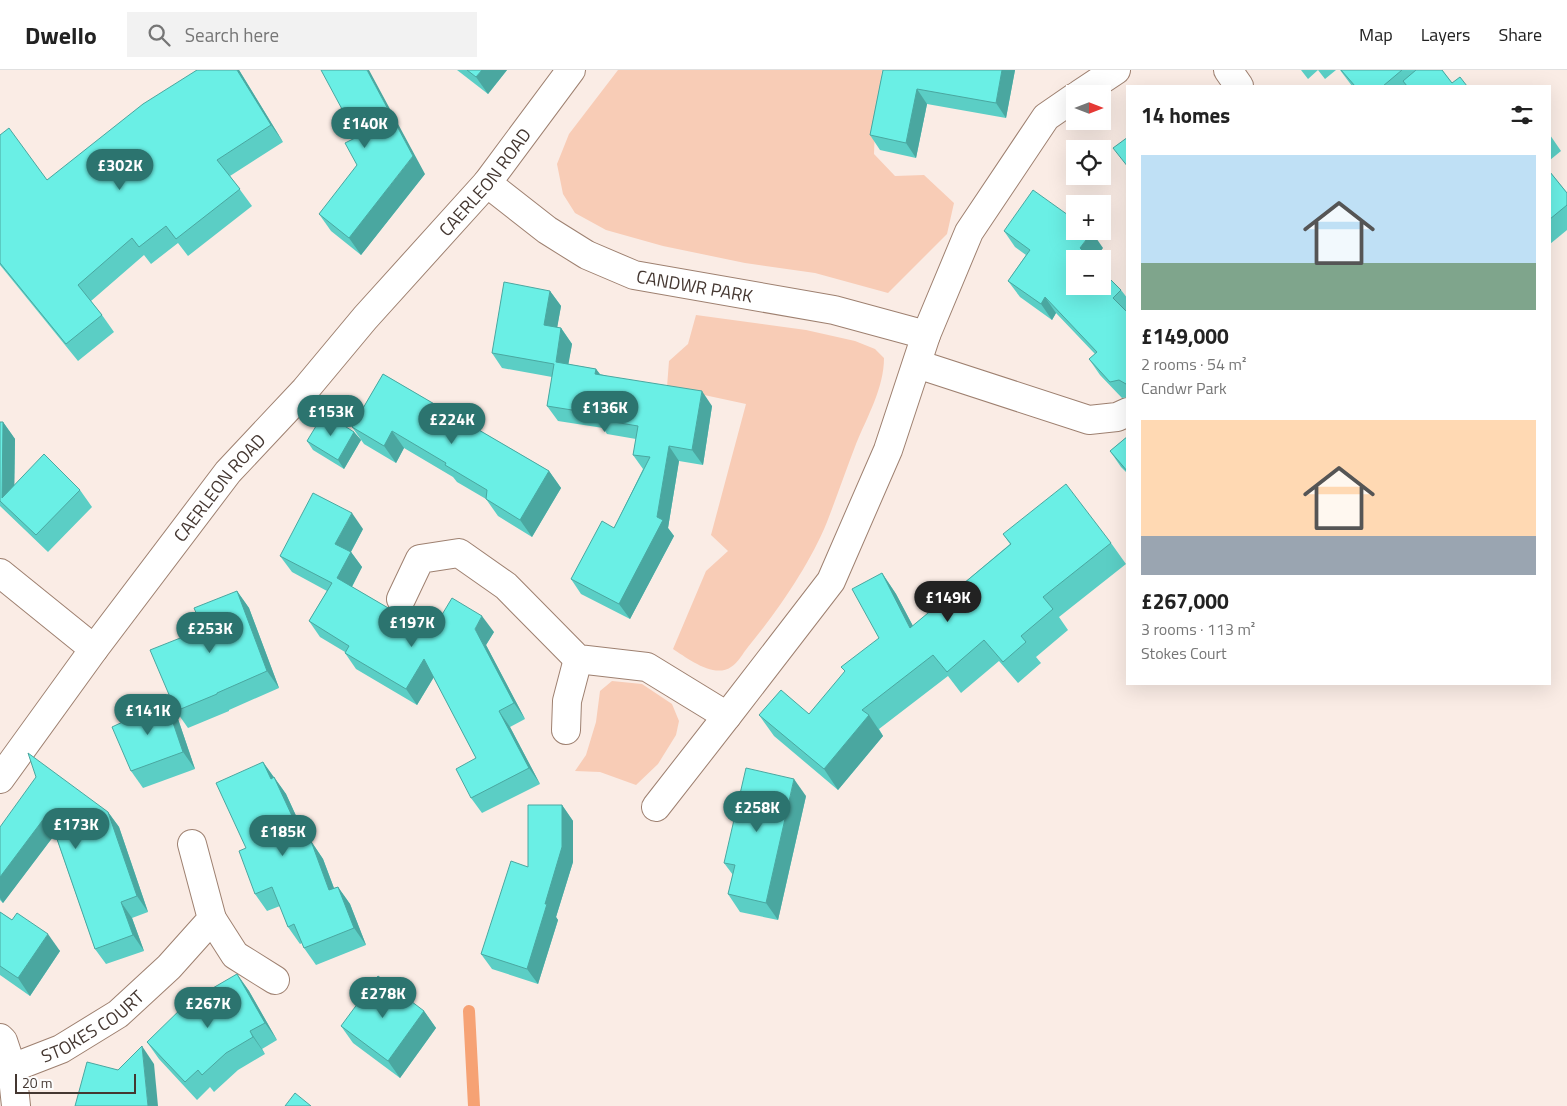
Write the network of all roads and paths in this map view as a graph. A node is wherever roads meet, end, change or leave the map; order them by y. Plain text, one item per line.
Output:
1 (571, 70) edge
2 (1116, 70) edge
3 (1228, 70) edge
4 (1094, 85) edge
5 (1239, 85) edge
6 (1066, 103) edge
7 (487, 183) junction
8 (926, 335) junction
9 (917, 364) junction
10 (1126, 413) edge
11 (0, 573) edge
12 (401, 599) dead end
13 (94, 649) junction
14 (578, 659) junction
15 (727, 716) junction
16 (566, 730) dead end
17 (0, 779) edge
18 (656, 807) dead end
19 (192, 844) dead end
20 (212, 919) junction
21 (275, 980) dead end
22 (0, 1038) edge
23 (12, 1068) junction
24 (16, 1106) edge

1 - 7 street, CAERLEON ROAD
2 - 4 street
3 - 5 street
6 - 8 street
7 - 8 street, CANDWR PARK
7 - 13 street, CAERLEON ROAD
8 - 9 street
9 - 10 street
9 - 15 street
11 - 13 street
12 - 14 street
13 - 17 street, CAERLEON ROAD
14 - 15 street
14 - 16 street
15 - 18 street
19 - 20 street
20 - 21 street
20 - 23 street, STOKES COURT
22 - 23 street
23 - 24 street

